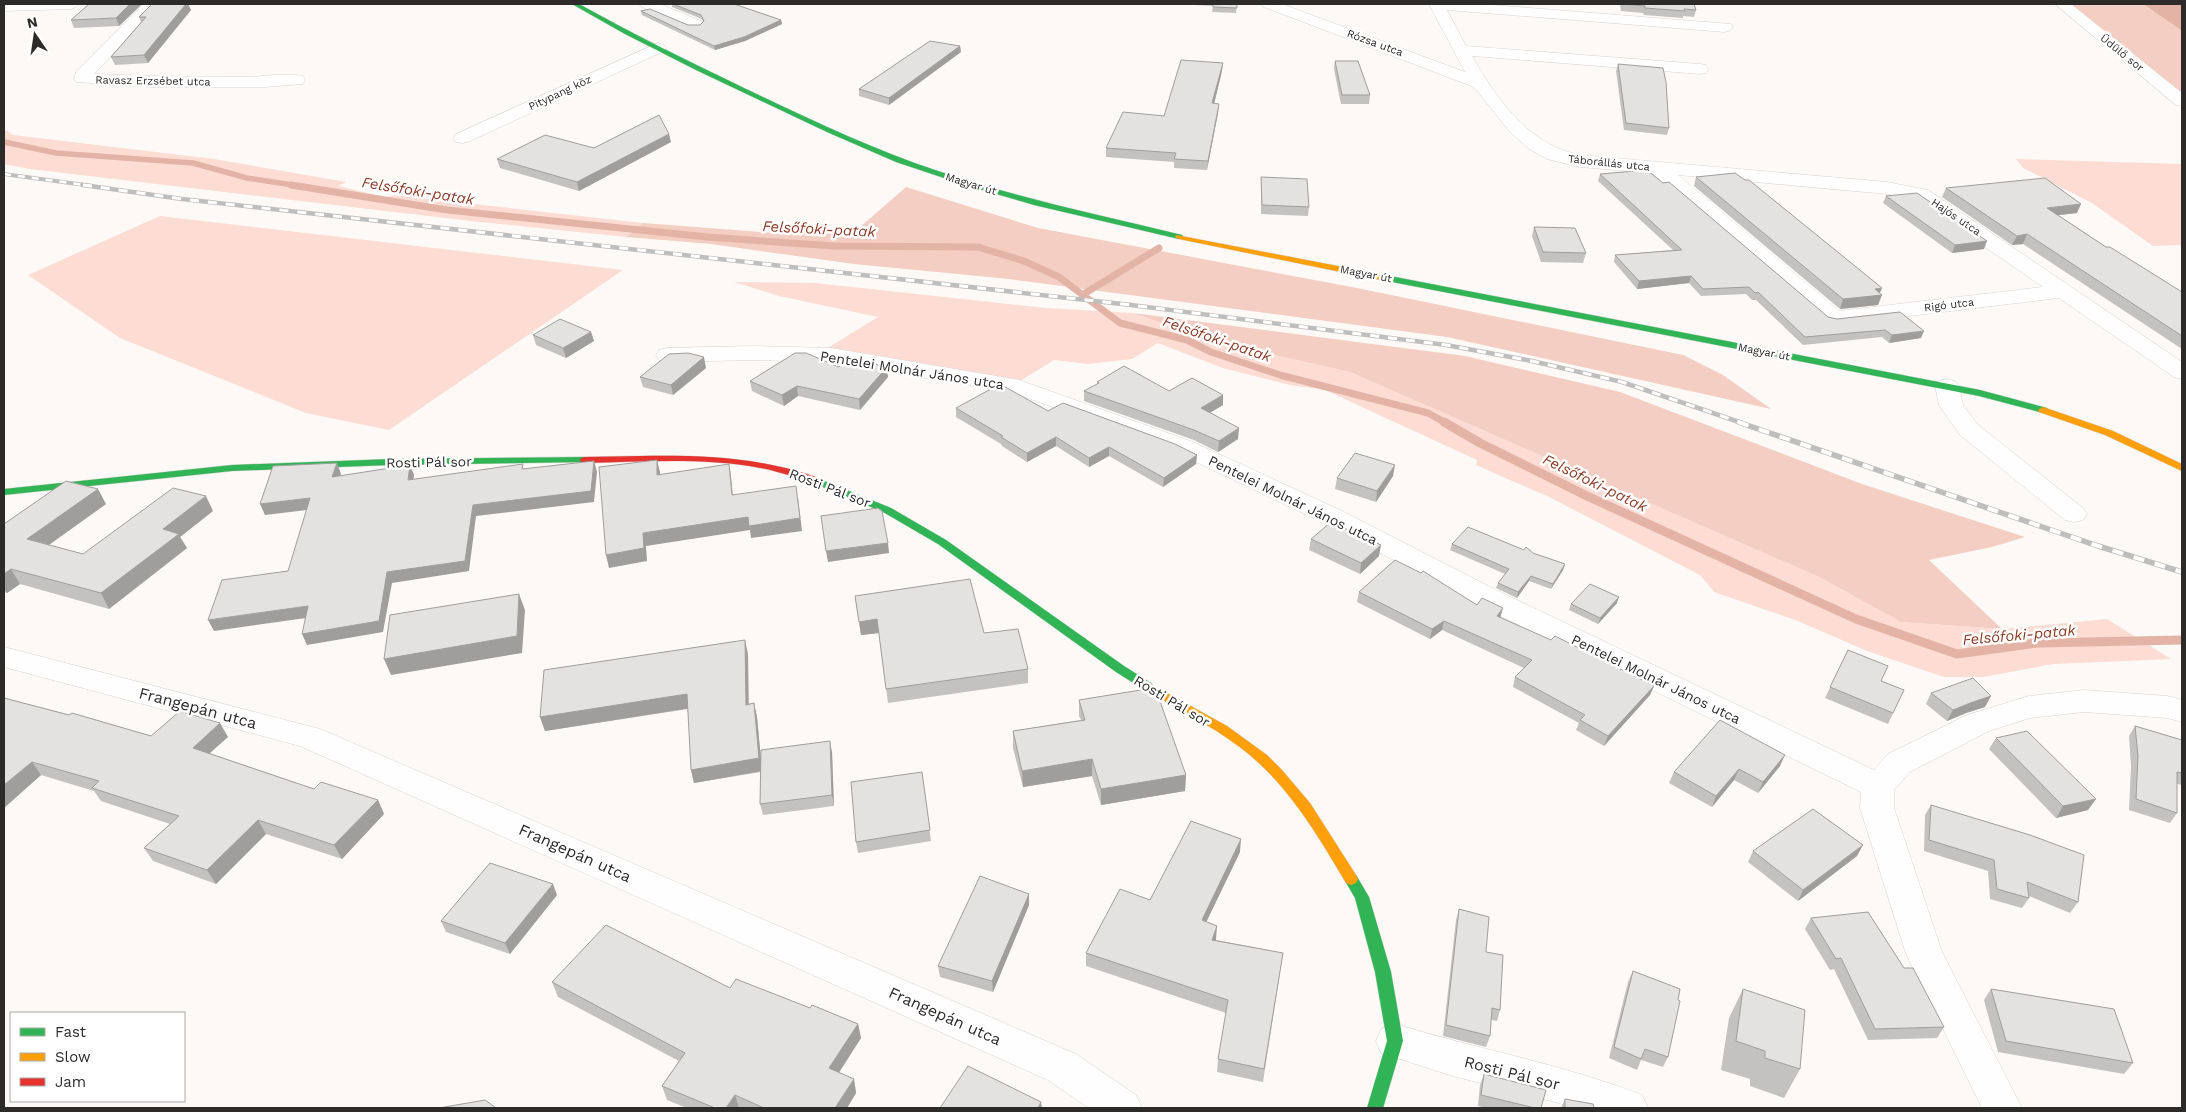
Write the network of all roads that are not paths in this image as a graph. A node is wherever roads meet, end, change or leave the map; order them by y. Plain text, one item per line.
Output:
1 (71, 4) edge
2 (152, 4) edge
3 (575, 4) edge
4 (647, 4) edge
5 (1269, 4) edge
6 (1436, 4) edge
7 (2062, 4) edge
8 (4, 6) edge
9 (695, 24) edge
10 (1725, 27) dead end
11 (658, 48) junction
12 (1461, 50) junction
13 (1700, 69) dead end
14 (297, 80) dead end
15 (1480, 83) junction
16 (2182, 101) edge
17 (462, 138) dead end
18 (1659, 169) junction
19 (2063, 291) junction
20 (1834, 318) joint
21 (667, 355) edge
22 (2182, 372) edge
23 (1947, 386) junction
24 (2182, 468) edge
25 (4, 492) edge
26 (2074, 514) dead end
27 (4, 657) edge
28 (2182, 711) edge
29 (1878, 786) junction
30 (1395, 1042) junction
31 (1122, 1108) edge
32 (1375, 1108) edge
33 (1628, 1108) edge
34 (2002, 1108) edge

1 - 8 street
2 - 14 street, Ravasz Erzsébet utca
3 - 11 street, Magyar út
4 - 9 street
5 - 15 street, Rózsa utca
6 - 10 street
6 - 12 street, Táborállás utca
7 - 16 street, Üdülő sor
11 - 17 street, Pitypang köz
11 - 23 street, Magyar út
12 - 13 street
12 - 15 street, Táborállás utca
15 - 18 street, Táborállás utca
18 - 19 street, Hajós utca
18 - 20 street, Táborállás utca
19 - 20 street, Rigó utca
19 - 22 street, Hajós utca
21 - 29 street, Pentelei Molnár János utca
23 - 24 street, Magyar út
23 - 26 street
25 - 30 street, Rosti Pál sor
27 - 31 street, Frangepán utca
28 - 29 street
29 - 34 street
30 - 32 street, Rosti Pál sor
30 - 33 street, Rosti Pál sor

